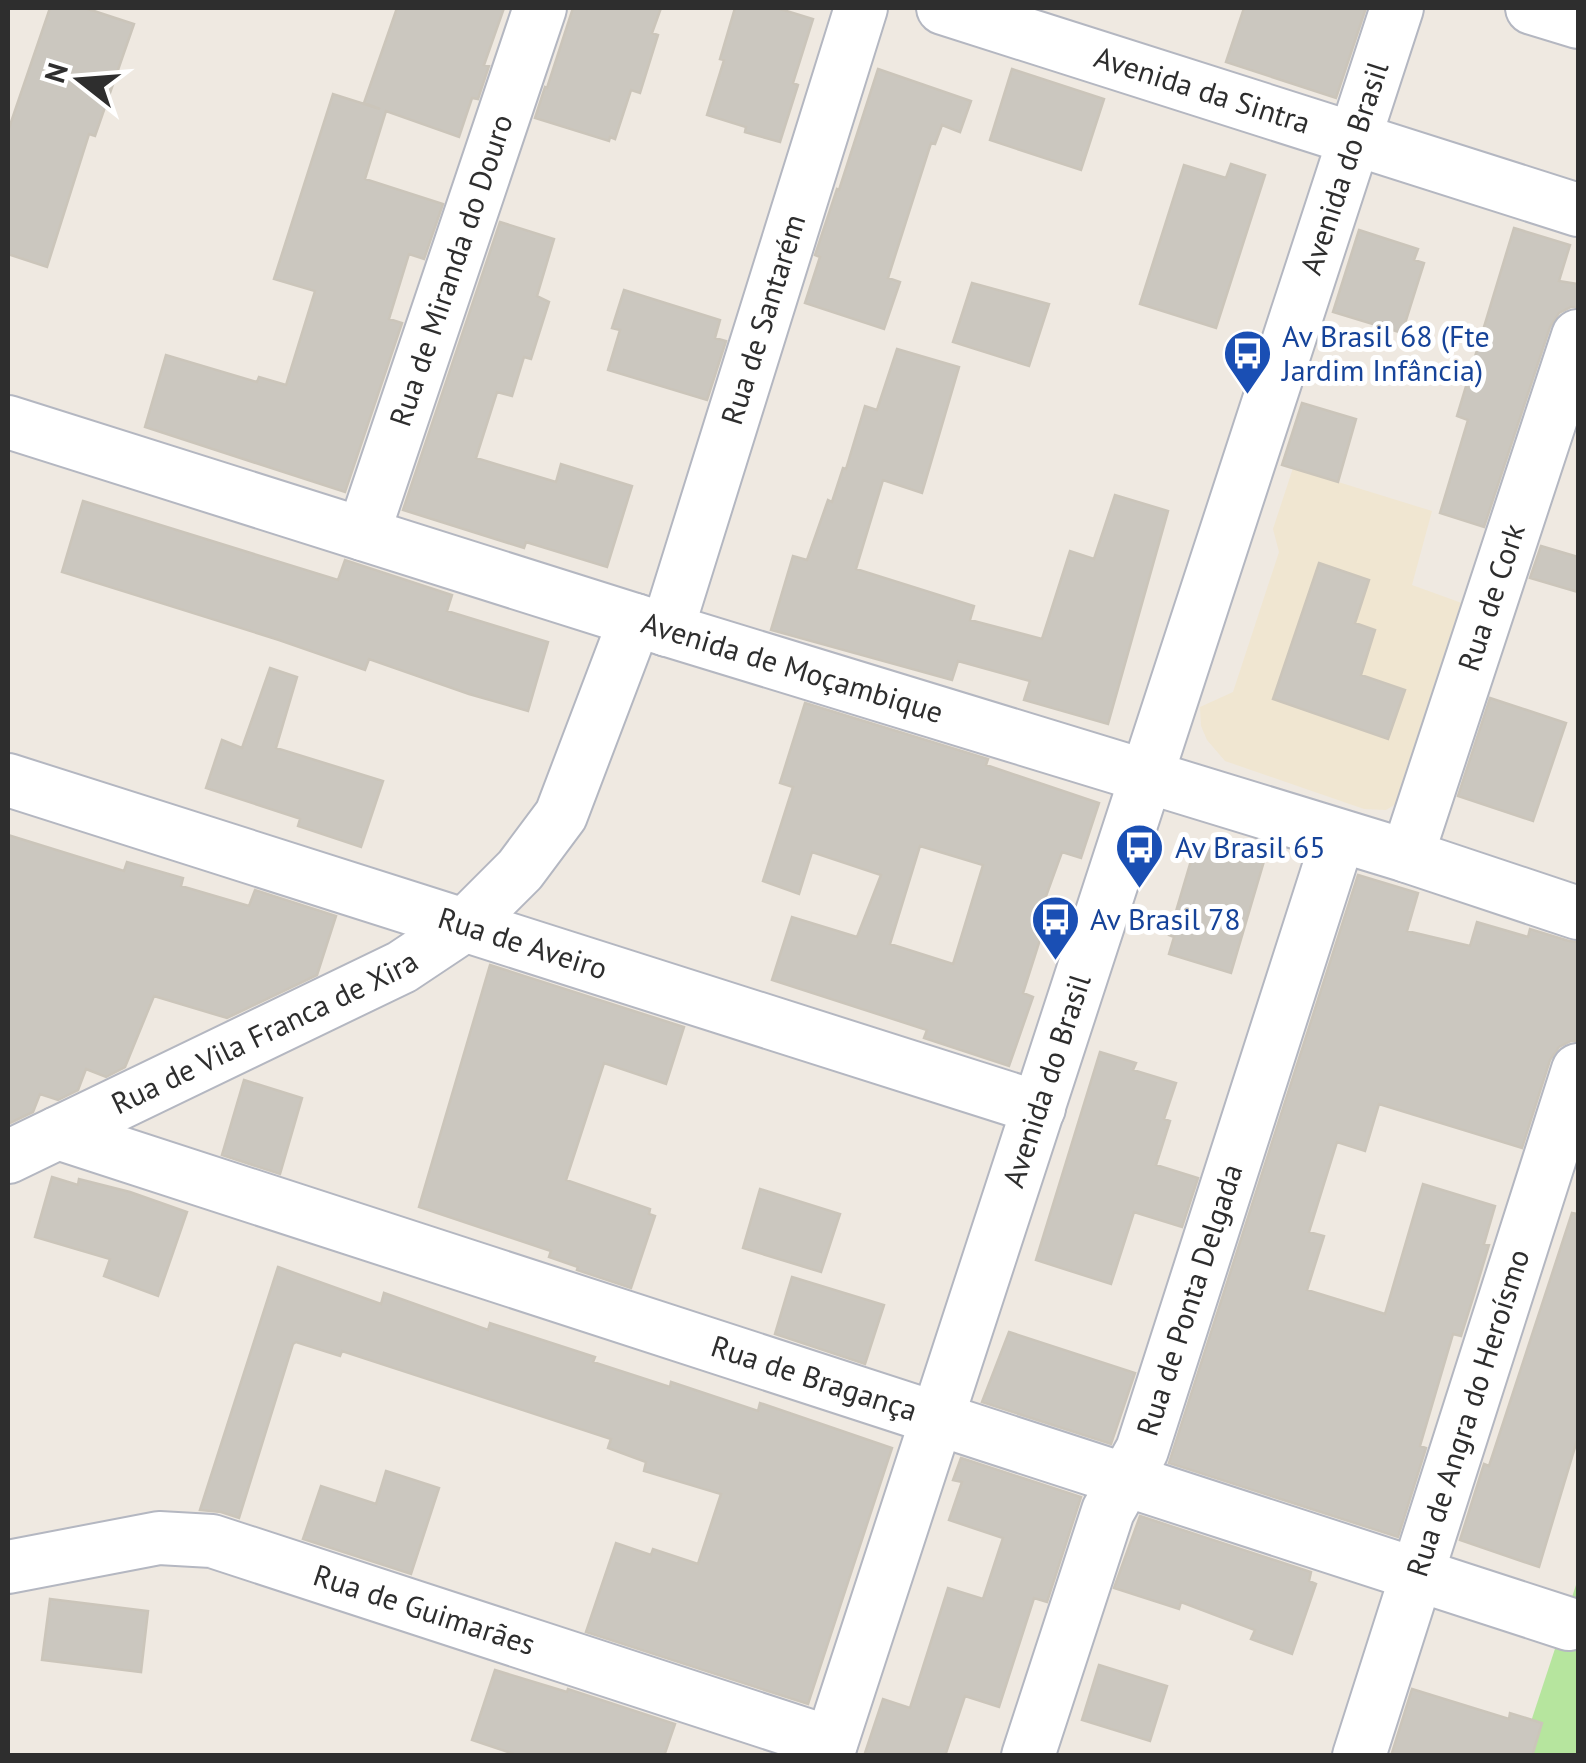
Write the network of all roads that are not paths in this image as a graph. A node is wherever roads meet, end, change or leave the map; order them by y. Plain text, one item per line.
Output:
1 (540, 8) edge
2 (860, 8) edge
3 (943, 8) edge
4 (1396, 8) edge
5 (1532, 8) edge
6 (1578, 22) edge
7 (1355, 138) junction
8 (1578, 210) edge
9 (1578, 336) edge
10 (8, 422) edge
11 (363, 534) junction
12 (651, 625) junction
13 (1146, 778) junction
14 (8, 780) edge
15 (1339, 836) junction
16 (1406, 856) junction
17 (1578, 913) edge
18 (465, 925) junction
19 (1578, 1070) edge
20 (1039, 1108) junction
21 (58, 1133) junction
22 (8, 1157) edge
23 (937, 1419) junction
24 (1126, 1480) junction
25 (8, 1567) edge
26 (1417, 1575) junction
27 (1569, 1624) dead end
28 (829, 1749) edge
29 (1028, 1756) edge
30 (1359, 1756) edge

1 - 11 street, Rua de Miranda do Douro
2 - 12 street, Rua de Santarém
3 - 7 street, Avenida da Sintra
4 - 7 street, Avenida do Brasil
5 - 6 street
7 - 8 street, Avenida da Sintra
7 - 13 street, Avenida do Brasil
9 - 16 street, Rua de Cork
10 - 11 street, Avenida de Moçambique
11 - 12 street, Avenida de Moçambique
12 - 13 street, Avenida de Moçambique
12 - 18 street, Rua de Vila Franca de Xira
13 - 15 street, Avenida de Moçambique
13 - 20 street, Avenida do Brasil
14 - 18 street, Rua de Aveiro
15 - 16 street, Avenida de Moçambique
15 - 24 street, Rua de Ponta Delgada
16 - 17 street, Avenida de Moçambique
18 - 20 street, Rua de Aveiro
18 - 21 street, Rua de Vila Franca de Xira
19 - 26 street, Rua de Angra do Heroísmo
20 - 23 street, Avenida do Brasil
21 - 22 street, Rua de Vila Franca de Xira
21 - 23 street, Rua de Bragança
23 - 24 street, Rua de Bragança
23 - 28 street, Avenida do Brasil
24 - 26 street, Rua de Bragança
24 - 29 street, Rua de Ponta Delgada
25 - 28 street, Rua de Guimarães
26 - 27 street, Rua de Bragança
26 - 30 street, Rua de Angra do Heroísmo

